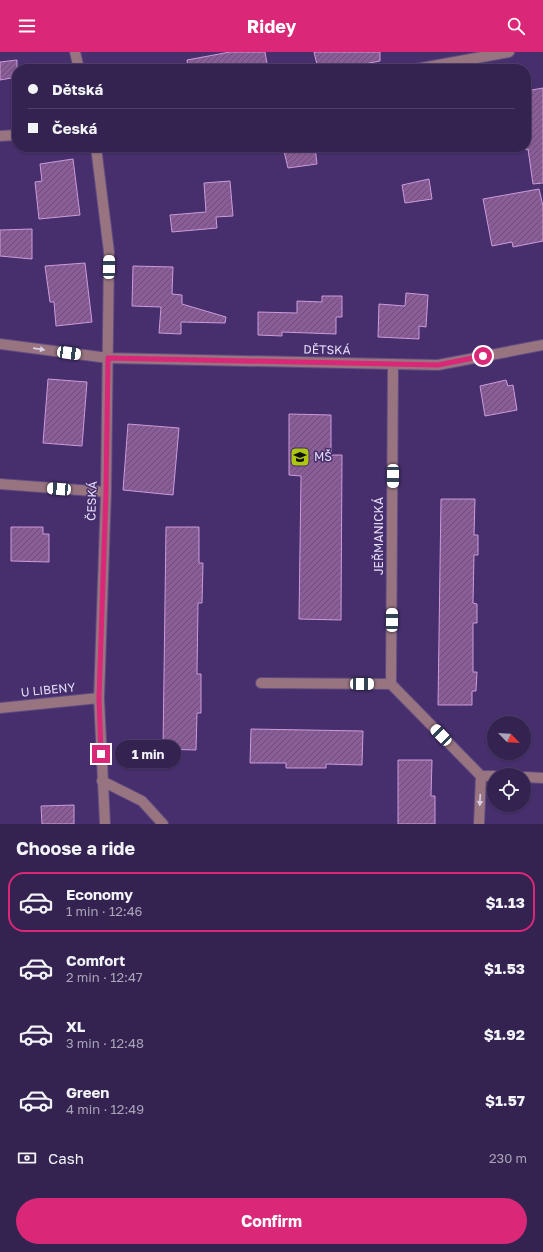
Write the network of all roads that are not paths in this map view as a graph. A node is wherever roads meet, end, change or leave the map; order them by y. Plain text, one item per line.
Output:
1 (75, 52) edge
2 (509, 52) edge
3 (78, 64) edge
4 (443, 64) edge
5 (12, 135) edge
6 (0, 136) edge
7 (97, 152) edge
8 (0, 344) edge
9 (543, 345) edge
10 (108, 358) junction
11 (393, 364) junction
12 (0, 484) edge
13 (106, 492) junction
14 (261, 683) dead end
15 (391, 684) junction
16 (99, 698) junction
17 (0, 708) edge
18 (481, 776) junction
19 (487, 776) edge
20 (531, 777) edge
21 (543, 778) edge
22 (102, 781) junction
23 (105, 824) edge
24 (163, 824) edge
25 (479, 824) edge

1 - 3 street
2 - 4 street
5 - 6 street
7 - 10 street, ČESKÁ
8 -> 10 street, DĚTSKÁ
9 - 11 street, DĚTSKÁ
10 - 11 street, DĚTSKÁ
10 - 13 street, ČESKÁ
11 - 15 street, JEŘMANICKÁ
12 - 13 street
13 - 16 street, ČESKÁ
14 - 15 street
15 - 18 street
16 - 17 street, U LIBENY
16 - 22 street, ČESKÁ
18 - 19 street
18 -> 25 street
20 - 21 street
22 - 23 street, ČESKÁ
22 - 24 street

